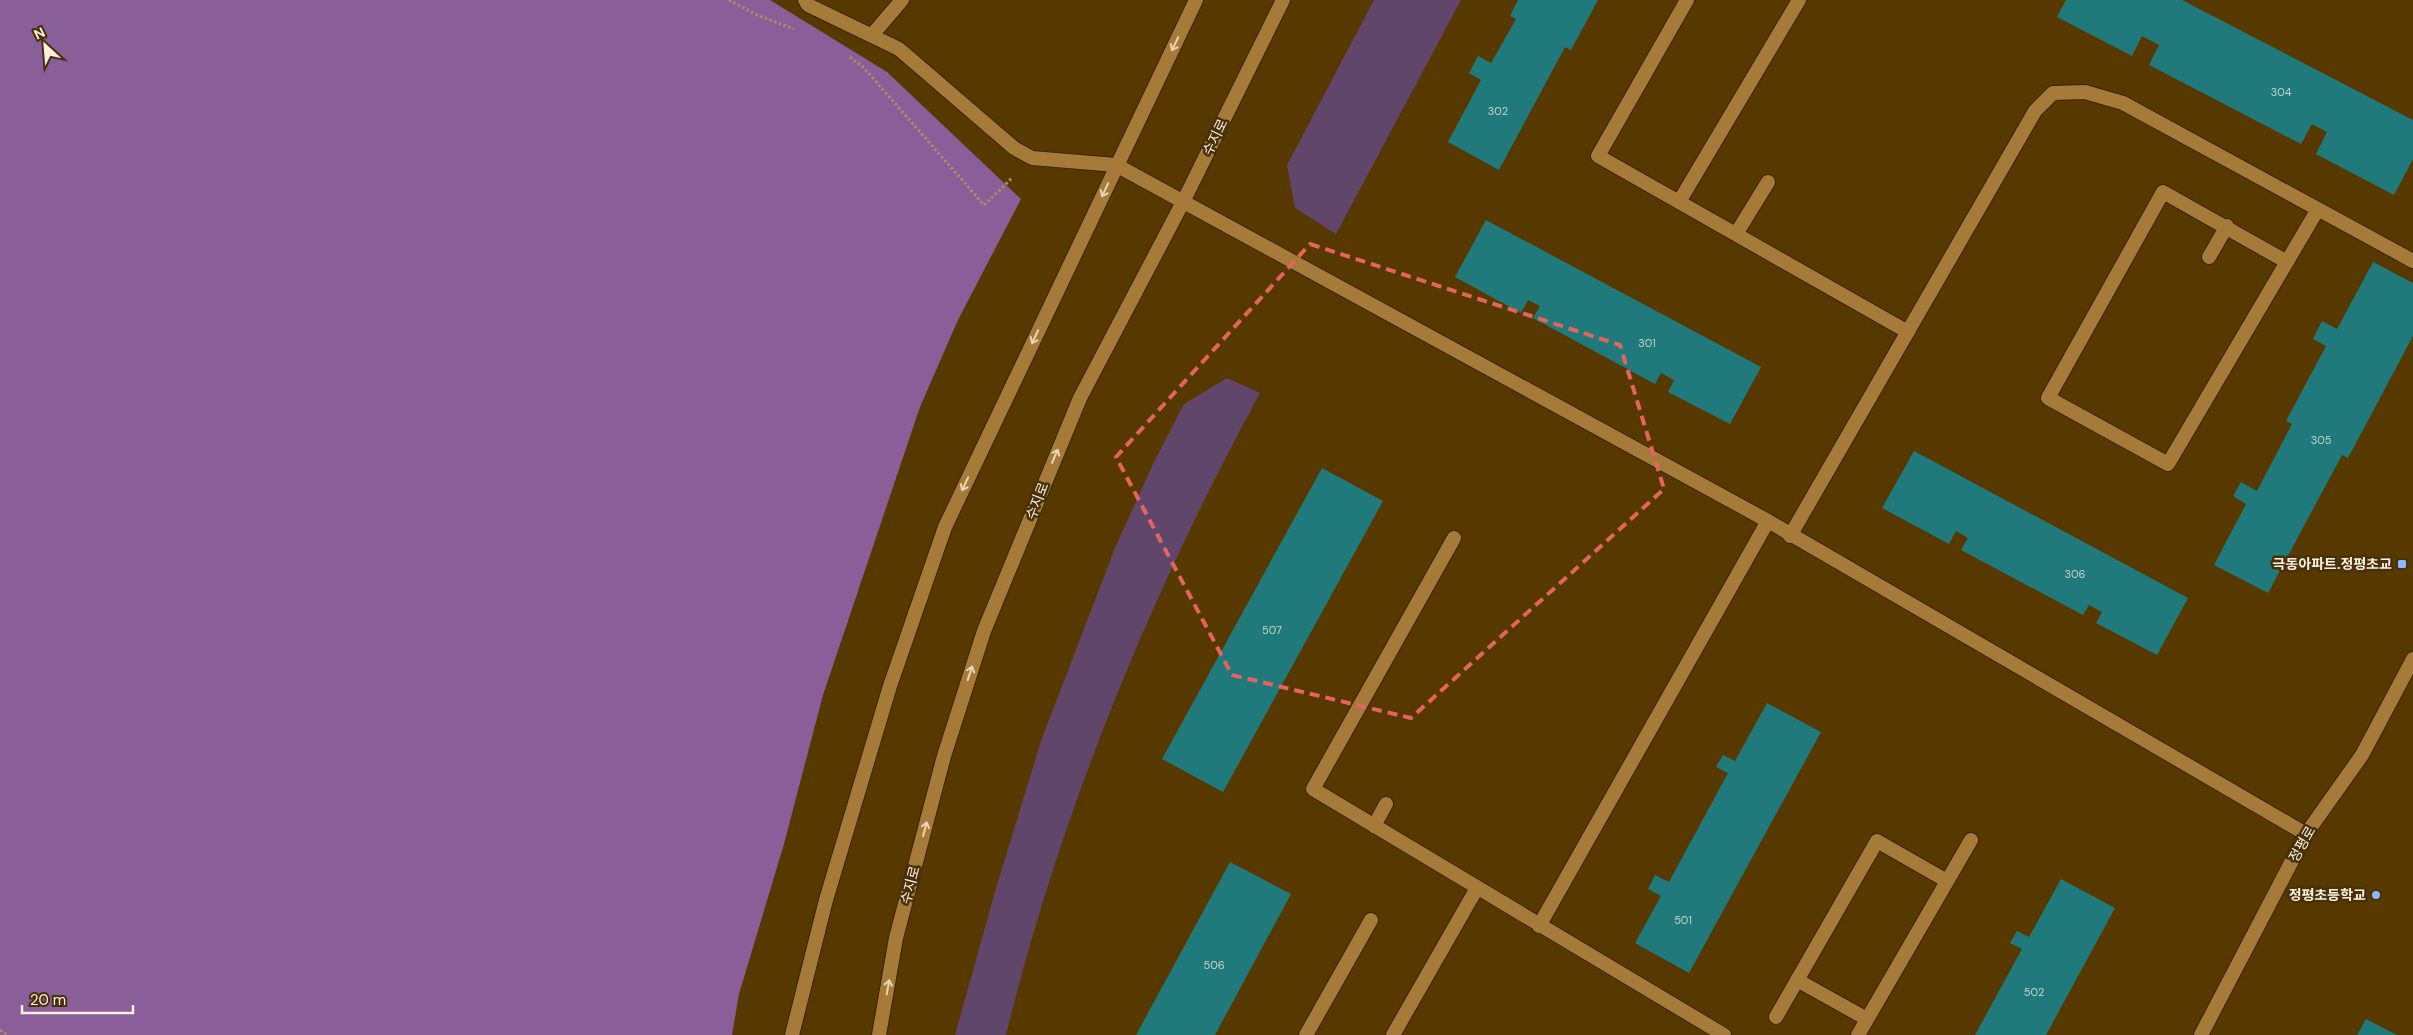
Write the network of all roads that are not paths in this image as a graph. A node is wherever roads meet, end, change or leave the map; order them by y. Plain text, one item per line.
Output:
1 (805, 0) edge
2 (902, 0) edge
3 (1196, 0) edge
4 (1283, 0) edge
5 (1687, 0) edge
6 (1799, 0) edge
7 (872, 35) junction
8 (1116, 165) junction
9 (1768, 182) dead end
10 (1183, 202) junction
11 (1679, 202) junction
12 (2318, 209) junction
13 (2227, 226) junction
14 (1736, 234) junction
15 (2209, 257) dead end
16 (2413, 260) edge
17 (2287, 262) junction
18 (1908, 332) junction
19 (1768, 521) junction
20 (1790, 536) junction
21 (1454, 538) dead end
22 (2413, 659) edge
23 (1386, 804) dead end
24 (1374, 826) junction
25 (2306, 834) junction
26 (1970, 840) dead end
27 (1947, 881) junction
28 (1477, 888) junction
29 (1371, 920) dead end
30 (1540, 926) junction
31 (1797, 980) junction
32 (1776, 1017) dead end
33 (1867, 1019) junction
34 (792, 1035) edge
35 (879, 1035) edge
36 (1306, 1035) edge
37 (1393, 1035) edge
38 (1724, 1035) edge
39 (1858, 1035) edge
40 (2201, 1035) edge

1 - 7 main road
2 - 7 main road
3 -> 8 main road
4 - 10 main road, 수지로
5 - 11 main road
6 - 11 main road
7 - 8 main road
8 - 10 main road
8 -> 34 main road
9 - 14 main road
10 - 19 main road
35 -> 10 main road, 수지로
11 - 14 main road
12 - 16 main road
12 - 17 main road
12 - 18 main road
13 - 15 main road
13 - 17 main road
13 - 17 main road
14 - 18 main road
18 - 20 main road
19 - 20 main road
19 - 30 main road
20 - 25 main road
21 - 24 main road
22 - 25 main road, 정평로
23 - 24 main road
24 - 28 main road
25 - 40 main road, 정평로
26 - 27 main road
27 - 31 main road
27 - 33 main road
28 - 30 main road
28 - 37 main road
29 - 36 main road
30 - 38 main road
31 - 32 main road
31 - 33 main road
33 - 39 main road

